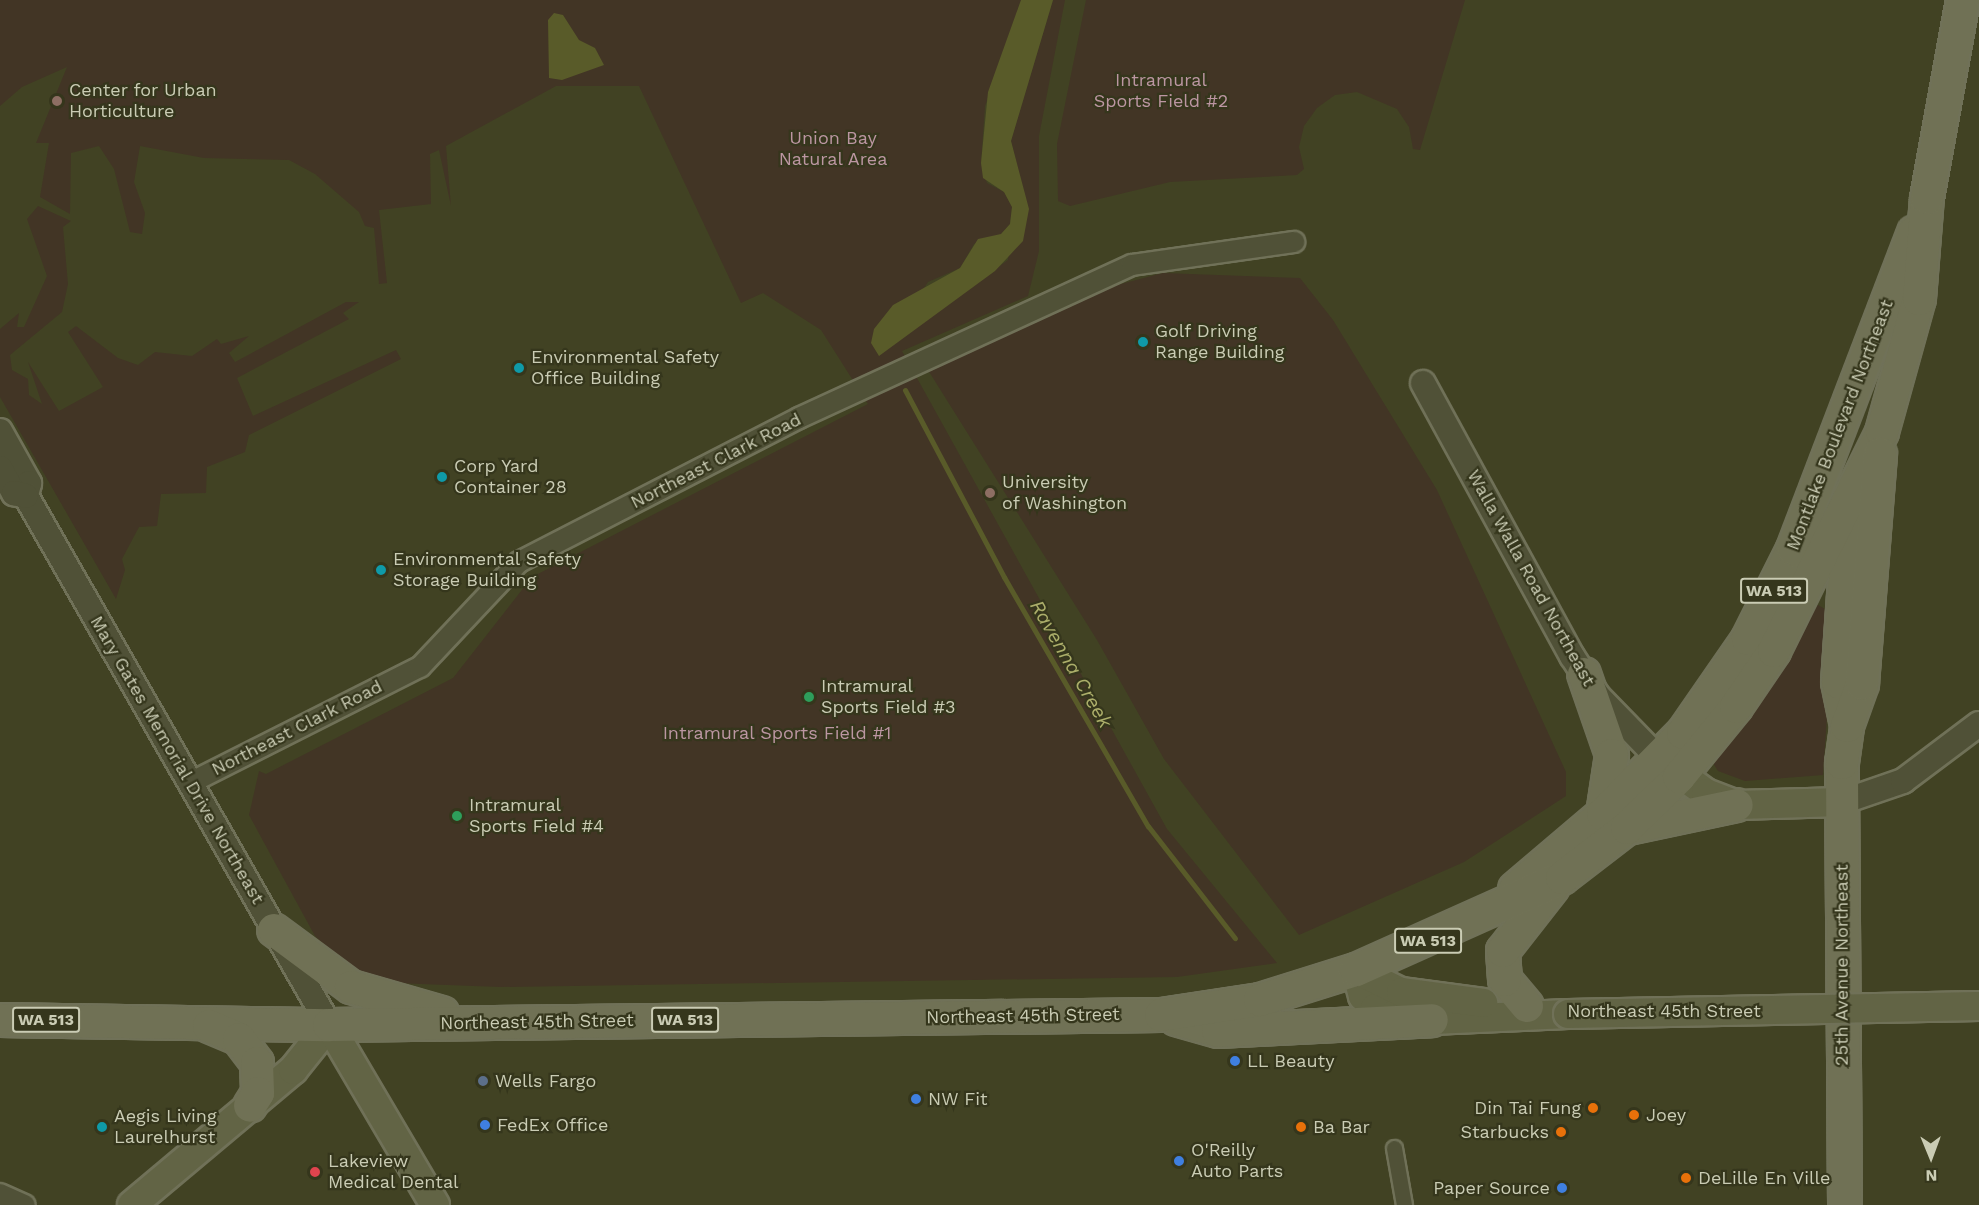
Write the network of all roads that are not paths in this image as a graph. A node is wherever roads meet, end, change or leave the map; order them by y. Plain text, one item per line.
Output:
1 (1963, 0) edge
2 (1927, 198) junction
3 (1294, 242) dead end
4 (1423, 383) dead end
5 (1850, 402) junction
6 (0, 431) edge
7 (1881, 432) junction
8 (0, 468) edge
9 (26, 496) junction
10 (1851, 497) junction
11 (1795, 612) junction
12 (1842, 615) junction
13 (1584, 674) junction
14 (1979, 724) edge
15 (1847, 726) junction
16 (1669, 768) junction
17 (190, 783) junction
18 (1842, 802) junction
19 (1737, 805) junction
20 (1615, 821) junction
21 (1507, 916) junction
22 (274, 930) junction
23 (1356, 970) junction
24 (1527, 1006) junction
25 (1979, 1006) edge
26 (1432, 1009) junction
27 (1568, 1014) junction
28 (1161, 1015) junction
29 (0, 1020) edge
30 (202, 1023) junction
31 (478, 1023) junction
32 (329, 1025) junction
33 (250, 1106) junction
34 (1394, 1148) dead end
35 (0, 1194) edge
36 (25, 1205) edge
37 (132, 1205) edge
38 (435, 1205) edge
39 (1404, 1205) edge
40 (1845, 1205) edge

1 - 2 main road, Montlake Boulevard Northeast / WA 513
2 - 5 main road, Montlake Boulevard Northeast / WA 513
2 - 7 main road, Montlake Boulevard Northeast / WA 513
3 - 17 street, Northeast Clark Road
4 - 13 street, Walla Walla Road Northeast
5 - 10 main road, 25th Avenue Northeast
5 - 16 main road, Montlake Boulevard Northeast / WA 513
6 - 9 street, Mary Gates Memorial Drive Northeast
7 - 10 main road, Montlake Boulevard Northeast / WA 513
7 - 15 main road, 25th Avenue Northeast
8 - 9 street, Mary Gates Memorial Drive Northeast
9 - 17 street, Mary Gates Memorial Drive Northeast
10 - 11 main road, Montlake Boulevard Northeast / WA 513
10 - 12 main road, 25th Avenue Northeast
11 - 12 main road
11 - 16 main road, Montlake Boulevard Northeast / WA 513
12 - 15 main road, 25th Avenue Northeast
13 - 16 street, Walla Walla Road Northeast
13 - 20 main road
14 - 18 street
15 - 18 main road, 25th Avenue Northeast
16 - 19 main road
16 - 20 main road, Montlake Boulevard Northeast / WA 513
17 - 22 street, Mary Gates Memorial Drive Northeast
18 - 19 main road
18 - 40 main road, 25th Avenue Northeast
19 - 20 main road
20 - 21 main road, Montlake Boulevard Northeast / WA 513
20 - 21 main road, Montlake Boulevard Northeast / WA 513
21 - 23 main road, Montlake Boulevard Northeast / WA 513
21 - 24 main road
22 - 31 main road
22 - 32 street, Mary Gates Memorial Drive Northeast
23 - 26 main road, Northeast 45th Street
23 - 28 main road, Northeast 45th Street / WA 513
24 - 26 main road, Northeast 45th Street
24 - 27 main road, Northeast 45th Street
25 - 27 main road, Northeast 45th Street, bridge
26 - 27 main road
26 - 28 main road
28 - 31 main road, Northeast 45th Street / WA 513
29 - 30 main road, Northeast 45th Street / WA 513
30 - 32 main road, Northeast 45th Street / WA 513
30 - 33 main road
31 - 32 main road, Northeast 45th Street / WA 513
32 - 33 main road
32 - 38 main road
33 - 37 main road
34 - 39 street
35 - 36 street

